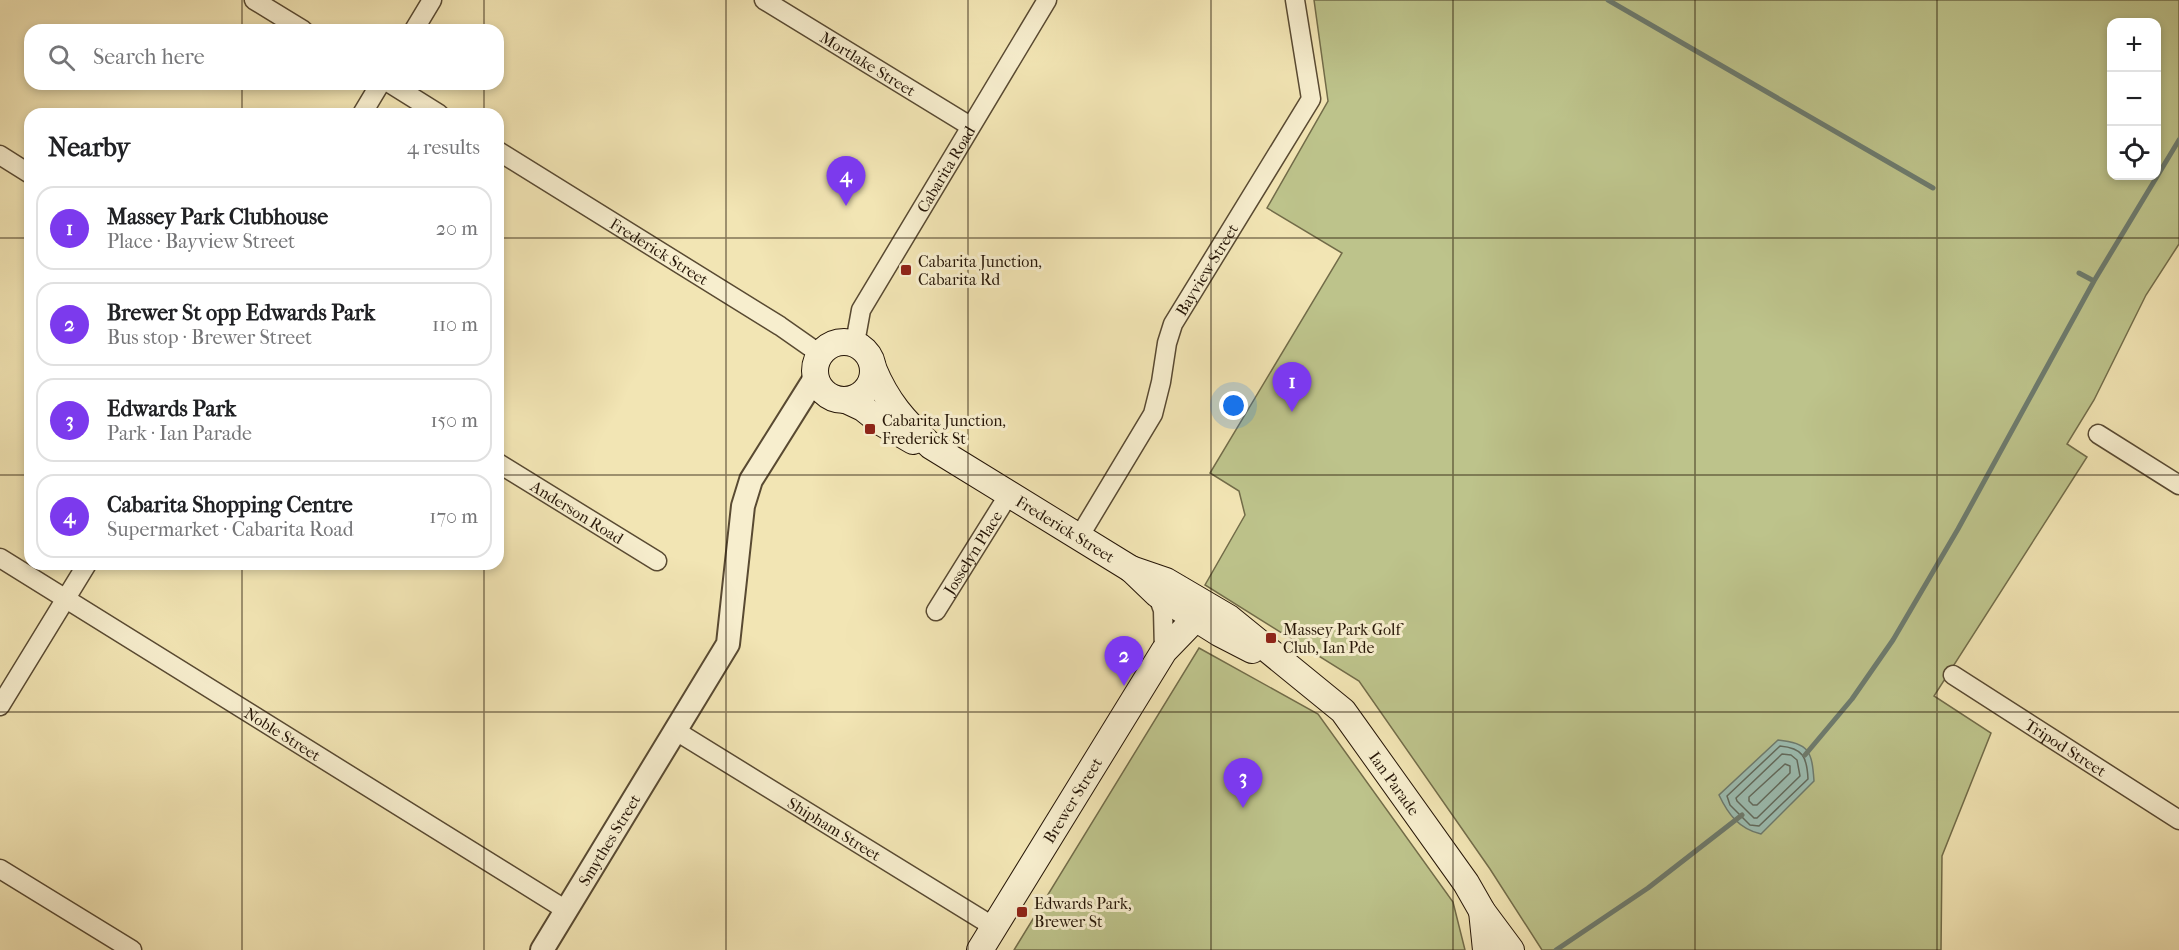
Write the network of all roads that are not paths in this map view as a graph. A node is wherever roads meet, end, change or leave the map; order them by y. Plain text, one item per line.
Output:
1 (254, 0) edge
2 (432, 0) edge
3 (764, 0) edge
4 (1047, 0) edge
5 (1294, 0) edge
6 (293, 24) edge
7 (418, 24) edge
8 (377, 90) edge
9 (401, 90) edge
10 (366, 108) edge
11 (429, 108) edge
12 (970, 126) junction
13 (0, 155) edge
14 (504, 155) edge
15 (24, 170) edge
16 (855, 343) junction
17 (818, 366) junction
18 (873, 368) junction
19 (846, 400) junction
20 (2098, 434) dead end
21 (931, 446) junction
22 (504, 467) edge
23 (2179, 485) edge
24 (1009, 494) junction
25 (1079, 537) junction
26 (0, 558) edge
27 (657, 561) dead end
28 (1131, 569) joint
29 (83, 570) edge
30 (1168, 591) junction
31 (66, 598) junction
32 (936, 611) dead end
33 (1195, 619) junction
34 (1164, 651) junction
35 (1293, 671) junction
36 (1953, 675) dead end
37 (0, 706) edge
38 (676, 731) junction
39 (2179, 820) edge
40 (0, 868) edge
41 (566, 910) junction
42 (1482, 911) junction
43 (994, 927) junction
44 (132, 950) edge
45 (542, 950) edge
46 (980, 950) edge
47 (1486, 950) edge
48 (1511, 950) edge

1 - 6 street
2 - 7 street
3 - 12 street, Mortlake Street
4 - 12 street, Cabarita Road
5 - 25 street, Bayview Street
8 - 10 street
9 - 11 street
12 - 16 street, Cabarita Road
13 - 15 street
14 - 17 street, Frederick Street
16 - 17 main road
16 - 18 main road
17 - 19 main road
17 - 38 street
18 - 19 main road
18 - 21 main road, Frederick Street
19 - 21 main road, Frederick Street
20 - 23 street
21 - 24 main road, Frederick Street
22 - 27 street, Anderson Road
24 - 25 main road, Frederick Street
24 - 32 street, Josselyn Place
25 - 28 main road, Frederick Street
26 - 31 street, Noble Street
28 - 30 main road, Ian Parade
29 - 31 street
30 - 33 main road
30 - 34 street
30 - 35 main road, Ian Parade
31 - 37 street
31 - 41 street, Noble Street
33 - 34 main road, Brewer Street
33 - 35 main road, Ian Parade
34 - 43 main road, Brewer Street
35 - 42 main road, Ian Parade
36 - 39 street, Tripod Street
38 - 41 street, Smythes Street
38 - 43 street, Shipham Street
40 - 44 street
41 - 45 street, Smythes Street
42 - 47 main road, Ian Parade
42 - 48 main road, Ian Parade
43 - 46 main road, Brewer Street

